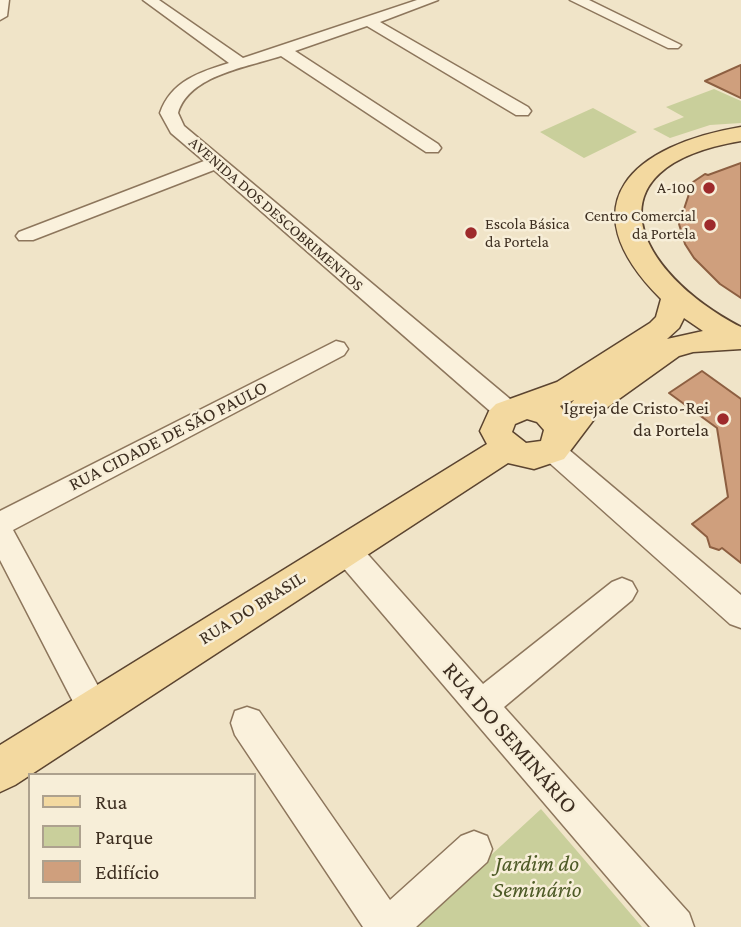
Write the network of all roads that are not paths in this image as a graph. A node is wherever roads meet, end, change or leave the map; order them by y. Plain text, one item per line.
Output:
1 (2, 0) edge
2 (150, 0) edge
3 (394, 0) edge
4 (431, 0) edge
5 (577, 0) edge
6 (408, 8) junction
7 (0, 16) edge
8 (368, 21) junction
9 (673, 45) dead end
10 (283, 50) junction
11 (241, 64) junction
12 (522, 111) dead end
13 (741, 134) edge
14 (432, 148) dead end
15 (216, 163) junction
16 (26, 236) dead end
17 (676, 296) junction
18 (741, 339) edge
19 (336, 349) dead end
20 (514, 422) junction
21 (557, 443) junction
22 (0, 524) edge
23 (0, 533) edge
24 (345, 549) junction
25 (622, 591) dead end
26 (741, 614) edge
27 (482, 705) junction
28 (94, 710) junction
29 (247, 723) dead end
30 (0, 770) edge
31 (474, 849) dead end
32 (387, 927) edge
33 (675, 927) edge

1 - 7 street
2 - 11 street
3 - 6 street
4 - 6 street, AVENIDA DOS DESCOBRIMENTOS
5 - 9 street
6 - 8 street, AVENIDA DOS DESCOBRIMENTOS
8 - 10 street, AVENIDA DOS DESCOBRIMENTOS
8 - 12 street
10 - 11 street, AVENIDA DOS DESCOBRIMENTOS
10 - 14 street
11 - 15 street, AVENIDA DOS DESCOBRIMENTOS
13 - 17 main road
15 - 16 street
15 - 20 street, AVENIDA DOS DESCOBRIMENTOS
17 - 18 main road
17 - 20 main road, RUA DO BRASIL
18 - 21 main road
19 - 22 street, RUA CIDADE DE SÃO PAULO
20 - 21 main road
20 - 21 main road
20 - 24 main road, RUA DO BRASIL
21 - 26 street
23 - 28 street
24 - 27 street, RUA DO SEMINÁRIO
24 - 28 main road, RUA DO BRASIL
25 - 27 street
27 - 33 street, RUA DO SEMINÁRIO
28 - 30 main road, RUA DO BRASIL
29 - 32 street
31 - 32 street

